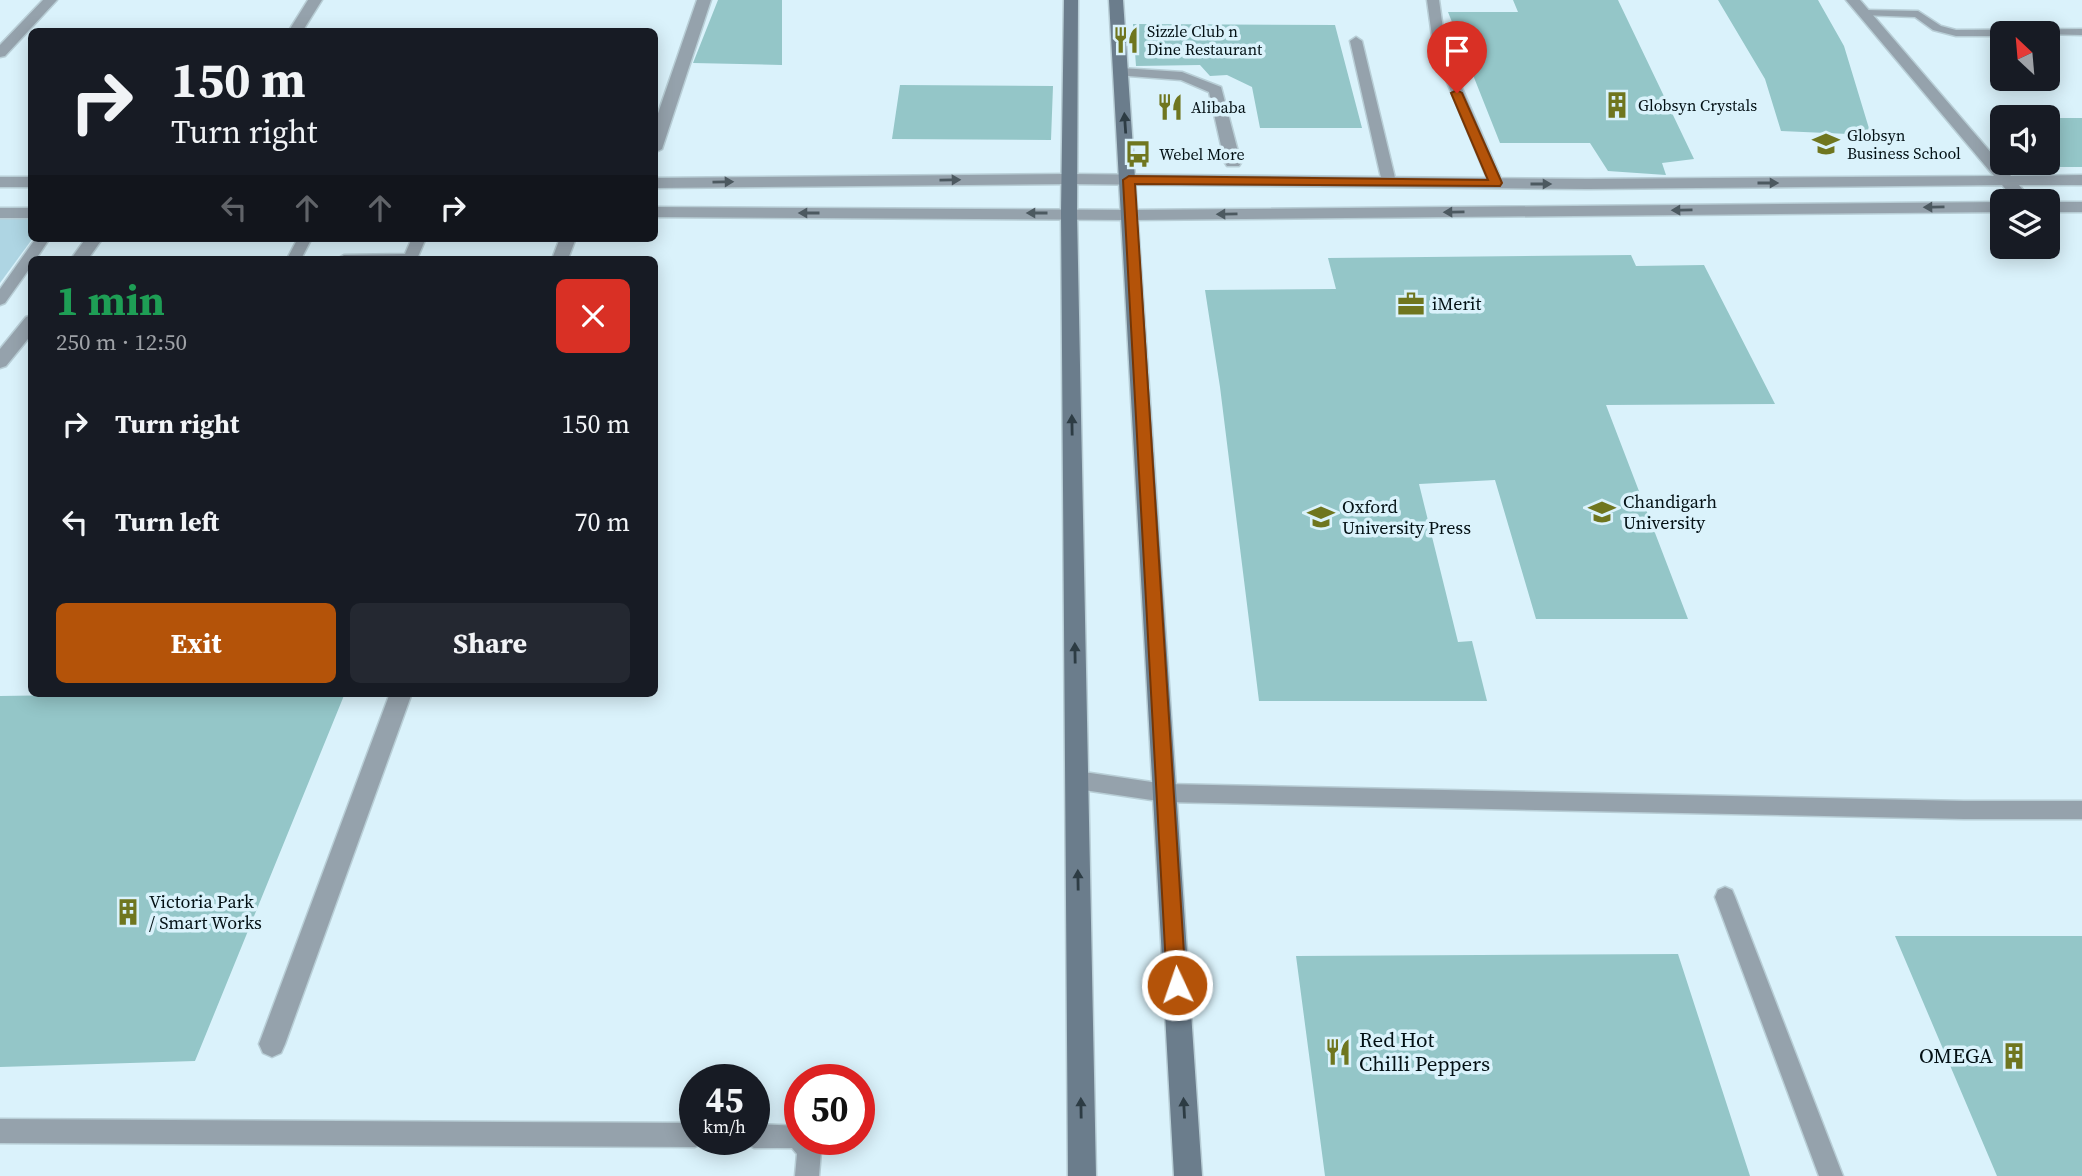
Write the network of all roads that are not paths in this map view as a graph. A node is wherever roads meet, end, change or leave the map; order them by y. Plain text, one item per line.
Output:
1 (50, 0) edge
2 (315, 0) edge
3 (704, 0) edge
4 (1071, 0) edge
5 (1116, 0) edge
6 (1433, 0) edge
7 (1853, 0) edge
8 (1864, 13) junction
9 (298, 28) edge
10 (2082, 32) edge
11 (1356, 41) dead end
12 (0, 53) edge
13 (1121, 72) junction
14 (658, 137) edge
15 (1233, 163) dead end
16 (1068, 179) junction
17 (1129, 180) junction
18 (2082, 180) edge
19 (2009, 181) junction
20 (0, 182) edge
21 (28, 182) edge
22 (1389, 182) junction
23 (658, 183) edge
24 (1496, 183) junction
25 (2015, 189) edge
26 (2060, 206) edge
27 (2082, 206) edge
28 (1990, 207) edge
29 (658, 212) edge
30 (0, 213) edge
31 (28, 213) edge
32 (1069, 213) junction
33 (1129, 215) junction
34 (92, 242) edge
35 (81, 256) edge
36 (28, 260) edge
37 (0, 300) edge
38 (28, 326) edge
39 (0, 362) edge
40 (400, 697) edge
41 (1077, 780) junction
42 (1165, 793) junction
43 (2082, 810) edge
44 (1725, 898) dead end
45 (272, 1044) dead end
46 (0, 1131) edge
47 (679, 1135) edge
48 (809, 1155) edge
49 (807, 1176) edge
50 (1082, 1176) edge
51 (1188, 1176) edge
52 (1831, 1176) edge

1 - 12 street
2 - 9 street
3 - 14 street
4 - 16 main road
5 - 13 main road
6 - 24 lane
7 - 8 street
8 - 10 lane
8 - 19 street
11 - 22 lane
13 - 15 street
17 -> 13 main road
16 - 17 street
23 -> 16 street
16 - 32 main road
17 - 22 street
17 - 33 main road
18 - 19 street
24 -> 19 street
19 - 25 street
20 - 21 street
22 - 24 street
26 - 27 street
28 -> 33 street
32 -> 29 street
30 - 31 street
32 - 33 street
41 -> 32 main road
33 - 42 main road
34 - 35 street
36 - 37 lane
38 - 39 street
40 - 45 street
41 - 42 lane
50 -> 41 main road
42 - 43 lane
51 -> 42 main road
44 - 52 lane
46 - 47 lane
48 - 49 lane

